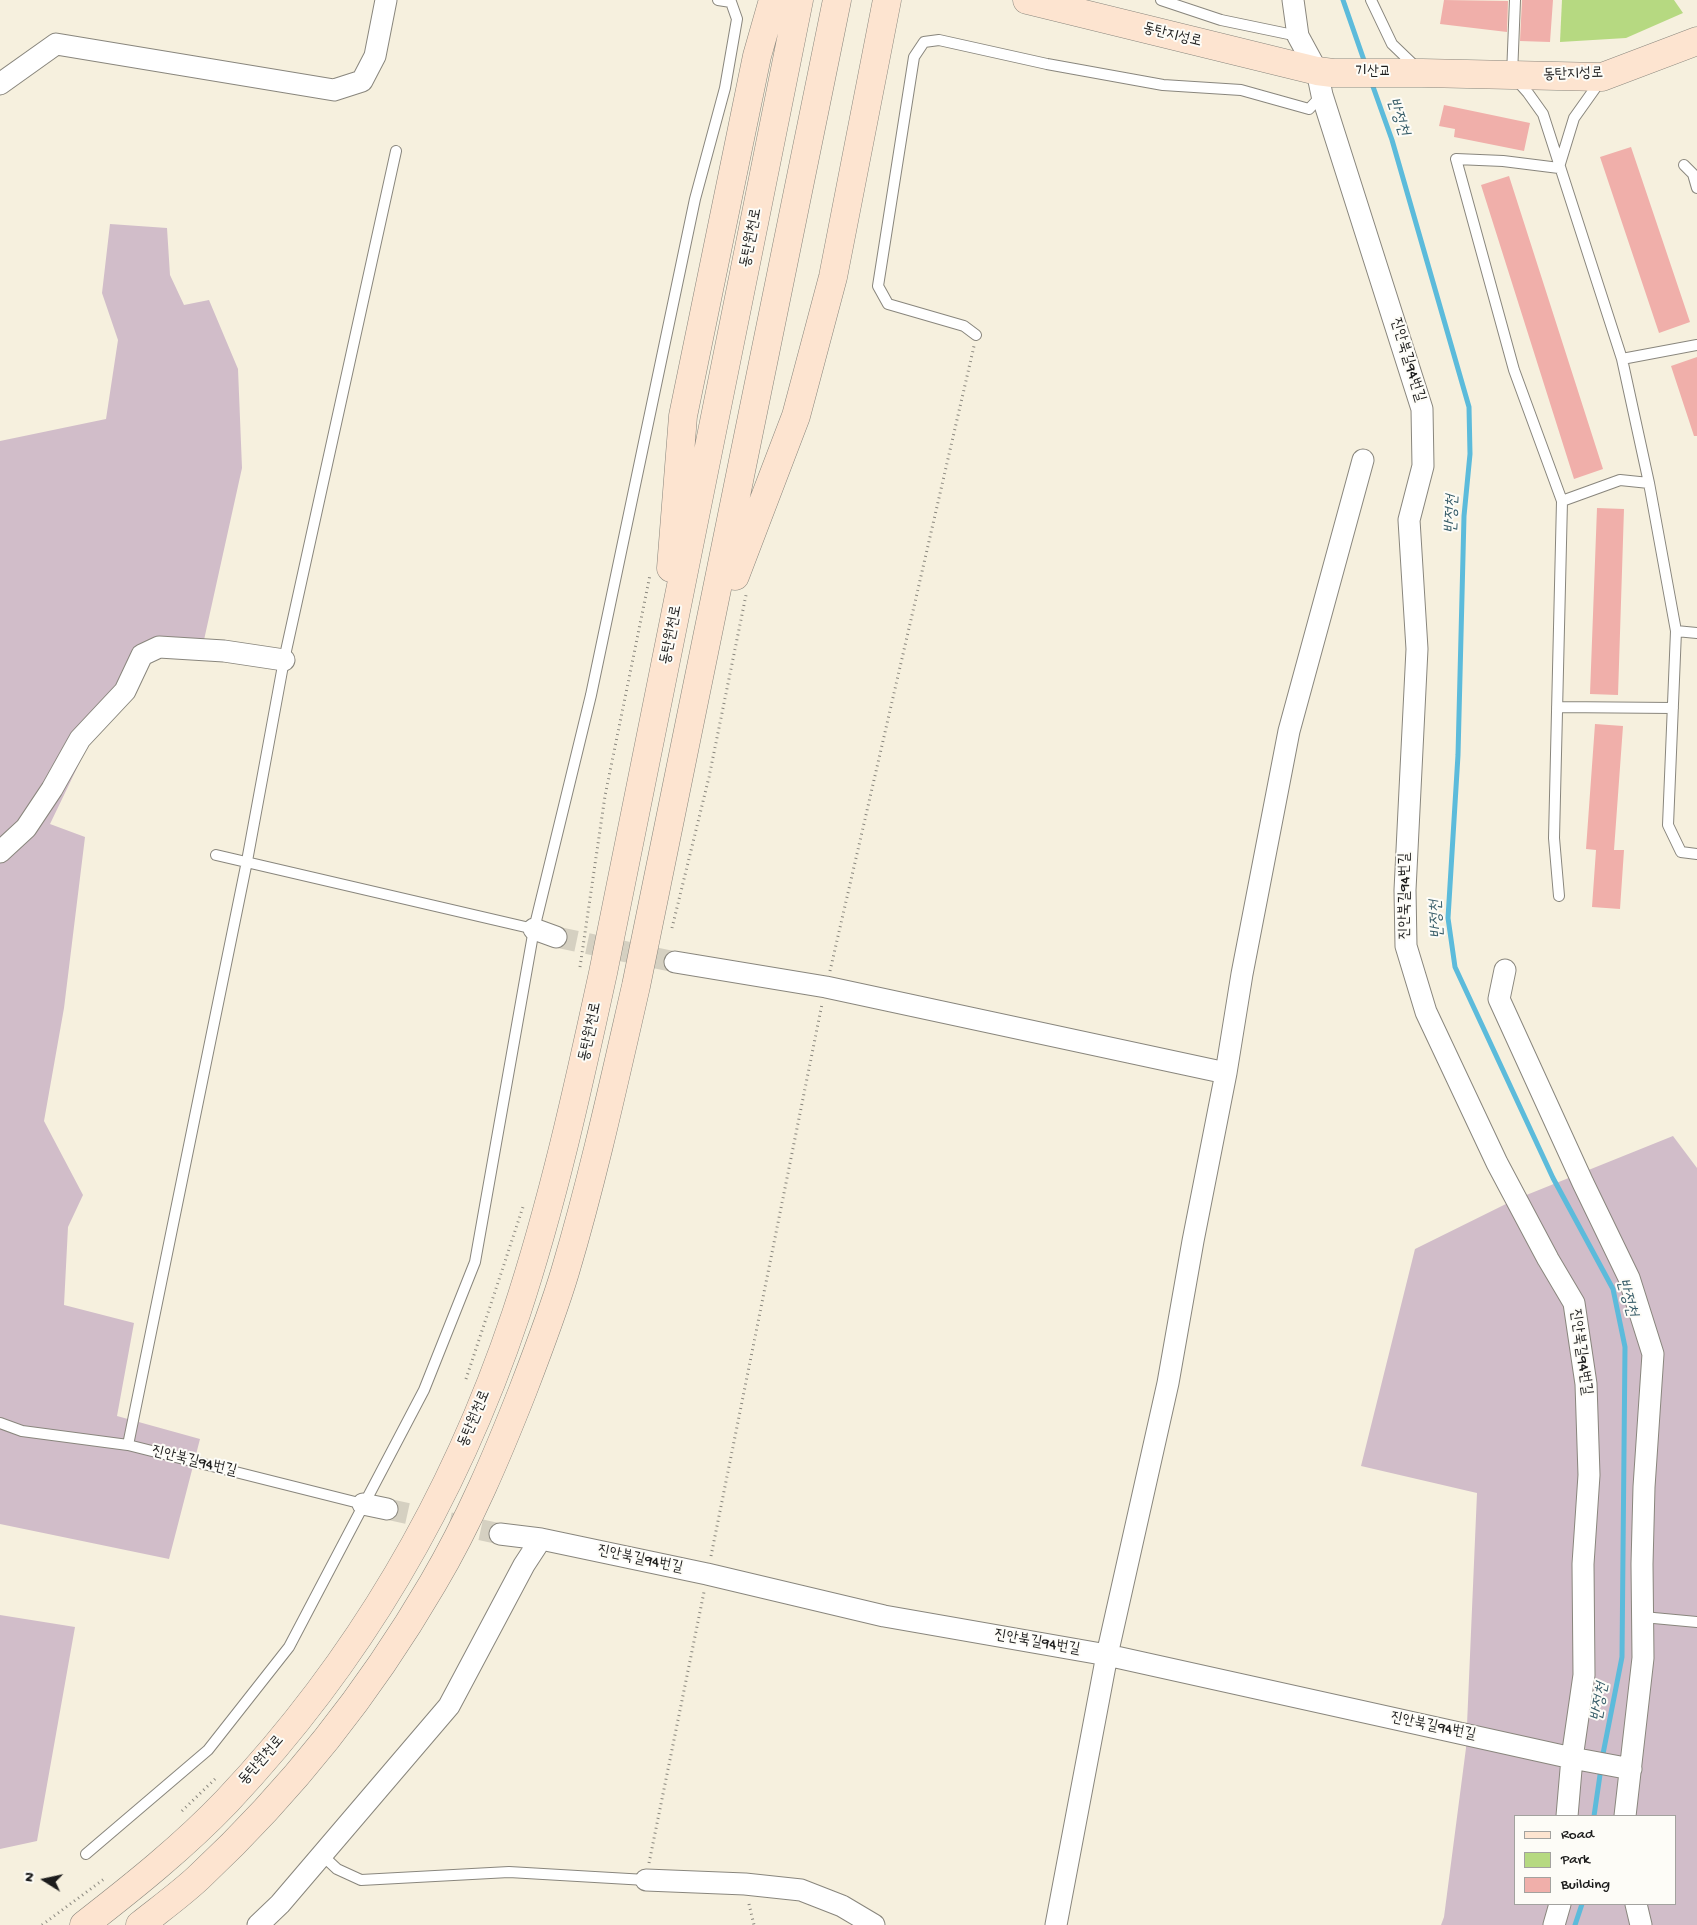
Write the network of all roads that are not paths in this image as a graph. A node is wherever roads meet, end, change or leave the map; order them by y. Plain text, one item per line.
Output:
1 (386, 0) edge
2 (718, 0) edge
3 (756, 0) edge
4 (773, 0) edge
5 (799, 0) edge
6 (837, 0) edge
7 (886, 0) edge
8 (1027, 0) edge
9 (1161, 0) edge
10 (1293, 0) edge
11 (1370, 0) edge
12 (1515, 0) edge
13 (1298, 36) junction
14 (1697, 41) edge
15 (757, 56) junction
16 (1417, 73) junction
17 (1512, 75) junction
18 (1602, 77) junction
19 (0, 84) edge
20 (1322, 92) junction
21 (396, 151) dead end
22 (1684, 165) dead end
23 (1559, 168) junction
24 (1697, 188) edge
25 (976, 335) road end
26 (1697, 344) edge
27 (1622, 359) junction
28 (1362, 460) dead end
29 (1649, 483) junction
30 (1562, 501) junction
31 (1676, 631) junction
32 (1697, 632) edge
33 (284, 660) junction
34 (666, 668) junction
35 (701, 674) junction
36 (1557, 707) junction
37 (1673, 708) junction
38 (0, 852) edge
39 (1697, 854) edge
40 (216, 855) dead end
41 (247, 861) junction
42 (1559, 896) dead end
43 (534, 929) junction
44 (556, 937) tunnel mouth
45 (675, 962) tunnel mouth
46 (1505, 970) dead end
47 (1226, 1073) junction
48 (0, 1423) edge
49 (128, 1446) junction
50 (363, 1504) junction
51 (387, 1509) tunnel mouth
52 (500, 1534) tunnel mouth
53 (541, 1539) junction
54 (1643, 1617) junction
55 (1697, 1622) edge
56 (1107, 1655) junction
57 (1581, 1759) junction
58 (1627, 1768) junction
59 (1567, 1815) edge
60 (1626, 1815) edge
61 (86, 1854) dead end
62 (322, 1855) junction
63 (646, 1880) joint
64 (1560, 1905) edge
65 (1636, 1905) edge
66 (84, 1925) edge
67 (140, 1925) edge
68 (258, 1925) edge
69 (874, 1925) edge
70 (1056, 1925) edge
71 (1554, 1925) edge
72 (1641, 1925) edge

1 - 19 street
2 - 43 lane
3 - 15 main road
4 - 15 main road
5 - 34 main road, 동탄원천로
6 - 35 main road
7 - 35 main road
8 - 20 main road, 동탄지성로
9 - 13 lane
10 - 13 street
11 - 16 lane
12 - 17 lane
13 - 20 street
14 - 18 main road, 동탄지성로
15 - 34 main road
16 - 17 main road, 동탄지성로
16 - 20 main road, 기산교
17 - 18 main road, 동탄지성로
17 - 23 lane
18 - 23 lane
20 - 25 lane
20 - 57 street, 진안북길94번길
21 - 33 lane
22 - 24 lane
23 - 27 lane
23 - 30 lane
26 - 27 lane
27 - 29 lane
28 - 47 street
29 - 30 lane
29 - 31 lane
30 - 36 lane
31 - 32 lane
31 - 37 lane
33 - 38 street
33 - 41 lane
34 - 66 main road, 동탄원천로
35 - 67 main road
36 - 37 lane
36 - 42 lane
37 - 39 lane
40 - 41 lane
41 - 43 lane
41 - 49 lane
43 - 44 street
43 - 50 lane
45 - 47 street
46 - 54 street
47 - 56 street
48 - 49 lane, 진안북길94번길
49 - 50 lane, 진안북길94번길
50 - 51 street, 진안북길94번길
50 - 61 lane
52 - 53 street, 진안북길94번길
53 - 56 street, 진안북길94번길
53 - 62 street
54 - 55 lane
54 - 58 street
56 - 57 street, 진안북길94번길
56 - 70 street
57 - 58 street, 진안북길94번길
57 - 59 street, 진안북길94번길
58 - 60 street
62 - 63 lane
62 - 68 street
63 - 69 street
64 - 71 street
65 - 72 street

